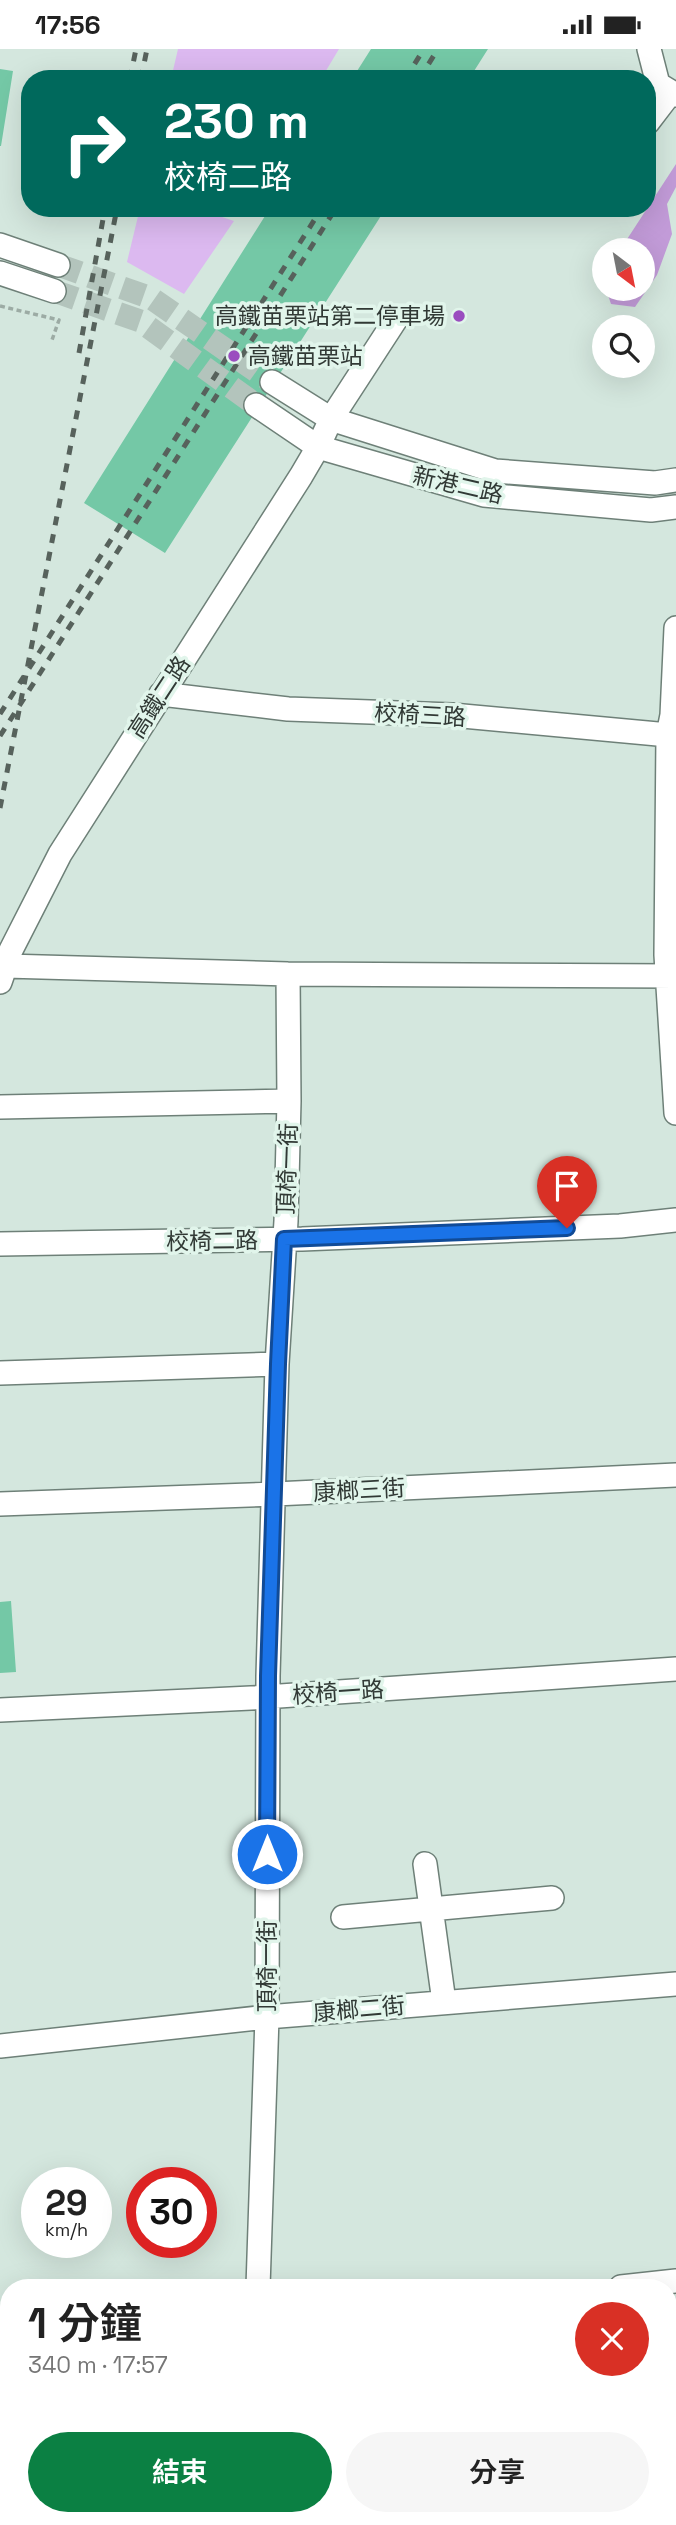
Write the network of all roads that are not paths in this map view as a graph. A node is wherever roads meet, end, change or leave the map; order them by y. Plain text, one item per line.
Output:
1 (649, 49) edge
2 (655, 70) edge
3 (656, 74) edge
4 (674, 93) edge
5 (656, 113) edge
6 (0, 245) edge
7 (58, 265) tunnel mouth
8 (0, 273) edge
9 (54, 291) tunnel mouth
10 (396, 319) dead end
11 (272, 381) tunnel mouth
12 (256, 405) tunnel mouth
13 (331, 419) junction
14 (318, 447) junction
15 (676, 481) edge
16 (676, 507) edge
17 (676, 628) edge
18 (161, 694) junction
19 (672, 739) edge
20 (3, 974) edge
21 (288, 974) junction
22 (672, 976) edge
23 (289, 1101) junction
24 (0, 1107) edge
25 (676, 1113) edge
26 (676, 1220) edge
27 (284, 1239) junction
28 (0, 1244) edge
29 (278, 1364) junction
30 (0, 1374) edge
31 (676, 1475) edge
32 (275, 1495) junction
33 (0, 1504) edge
34 (676, 1669) edge
35 (268, 1696) junction
36 (0, 1710) edge
37 (425, 1864) dead end
38 (552, 1898) dead end
39 (432, 1908) junction
40 (343, 1917) dead end
41 (676, 1984) edge
42 (444, 2003) junction
43 (267, 2017) junction
44 (0, 2046) edge
45 (258, 2279) edge

1 - 2 street
3 - 4 street
4 - 5 street
6 - 7 street
8 - 9 street
10 - 13 street, 高鐵二路
11 - 13 street, 新港二路
12 - 14 street, 新港二路
13 - 14 street, 高鐵二路
13 - 15 street, 新港二路
14 - 16 street, 新港二路
14 - 18 street, 高鐵二路
17 - 19 street
18 - 19 street, 校椅三路
18 - 20 street, 高鐵二路
19 - 22 street
20 - 21 street
21 - 22 street
21 - 23 street, 頂椅一街
22 - 25 street
23 - 24 street
23 - 27 street, 頂椅一街
26 - 27 street, 校椅二路
27 - 28 street, 校椅二路
27 - 29 street, 頂椅一街
29 - 30 street
29 - 32 street, 頂椅一街
31 - 32 street, 康榔三街
32 - 33 street, 康榔三街
32 - 35 street, 頂椅一街
34 - 35 street, 校椅一路
35 - 36 street, 校椅一路
35 - 43 street, 頂椅一街
37 - 39 street
38 - 39 street
39 - 40 street
39 - 42 street
41 - 42 street, 康榔二街
42 - 43 street, 康榔二街
43 - 44 street, 康榔二街
43 - 45 street, 頂椅一街

